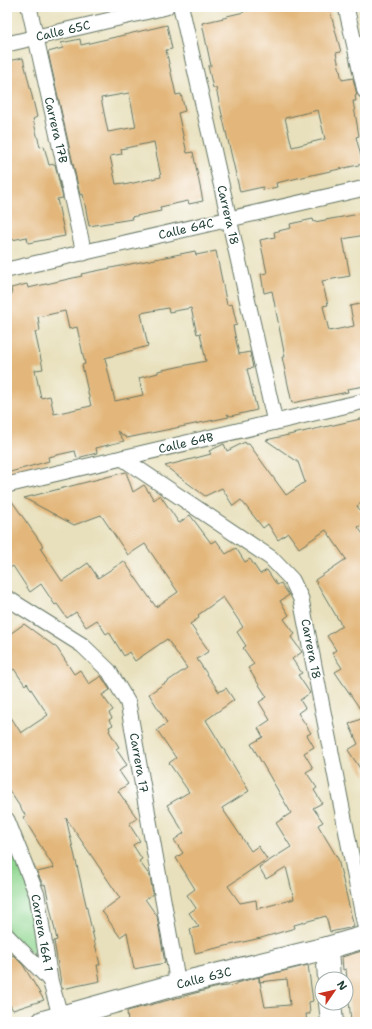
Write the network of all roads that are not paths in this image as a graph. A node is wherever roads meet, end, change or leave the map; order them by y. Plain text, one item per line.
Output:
1 (29, 7) edge
2 (166, 7) edge
3 (181, 7) edge
4 (346, 7) edge
5 (36, 38) junction
6 (7, 44) edge
7 (365, 91) edge
8 (365, 188) edge
9 (229, 219) junction
10 (84, 252) junction
11 (7, 270) edge
12 (365, 401) edge
13 (275, 422) junction
14 (122, 458) junction
15 (7, 485) edge
16 (7, 598) edge
17 (7, 820) edge
18 (365, 926) edge
19 (7, 936) edge
20 (365, 936) edge
21 (326, 948) junction
22 (328, 971) edge
23 (50, 980) junction
24 (178, 984) junction
25 (331, 1011) edge
26 (52, 1020) edge
27 (332, 1022) edge

1 - 5 street, Carrera 17B
2 - 5 street, Calle 65C
3 - 9 street, Carrera 18
4 - 7 street
5 - 6 street, Calle 65C
5 - 10 street, Carrera 17B
8 - 9 street, Calle 64C
9 - 10 street, Calle 64C
9 - 13 street, Carrera 18
10 - 11 street, Calle 64C
12 - 13 street, Calle 64B
13 - 14 street, Calle 64B
14 - 15 street, Calle 64B
14 - 18 street, Carrera 18
16 - 24 street, Carrera 17
17 - 23 street, Carrera 16A 1
19 - 23 street
20 - 21 street, Calle 63C
21 - 22 street
21 - 24 street, Calle 63C
23 - 26 street, Carrera 16A 1
24 - 26 street, Calle 63C
25 - 27 street

